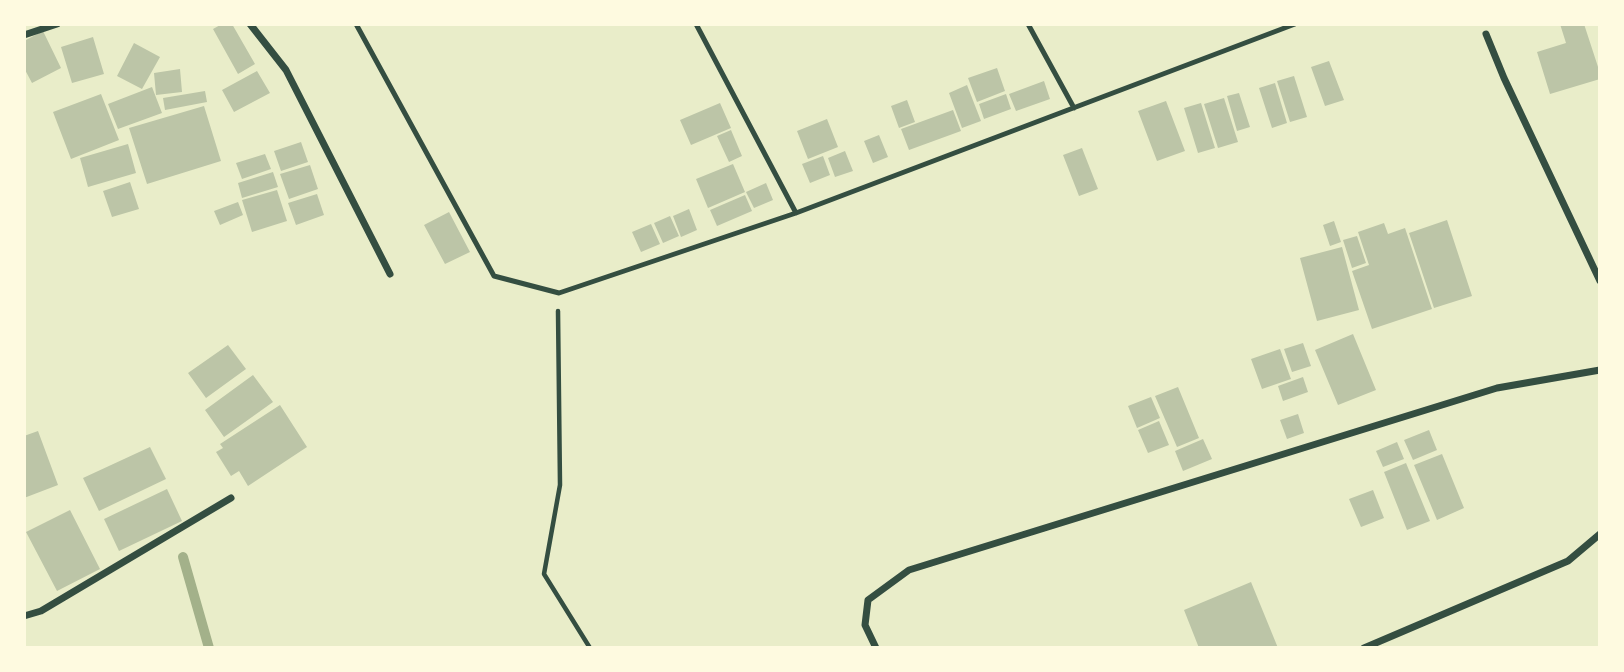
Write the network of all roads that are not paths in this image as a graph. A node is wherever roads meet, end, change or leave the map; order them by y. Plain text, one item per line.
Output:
1 (57, 24) edge
2 (250, 24) edge
3 (356, 24) edge
4 (696, 24) edge
5 (1028, 24) edge
6 (1294, 24) edge
7 (1486, 34) dead end
8 (24, 35) edge
9 (1074, 108) junction
10 (796, 213) junction
11 (390, 274) dead end
12 (1600, 281) edge
13 (1600, 370) edge
14 (231, 498) dead end
15 (1600, 534) edge
16 (24, 616) edge
17 (876, 648) edge
18 (1364, 648) edge

1 - 8 street
2 - 11 street
3 - 10 lane
4 - 10 lane
5 - 9 lane
6 - 9 lane
7 - 12 street
9 - 10 lane
13 - 17 street
14 - 16 street
15 - 18 street

